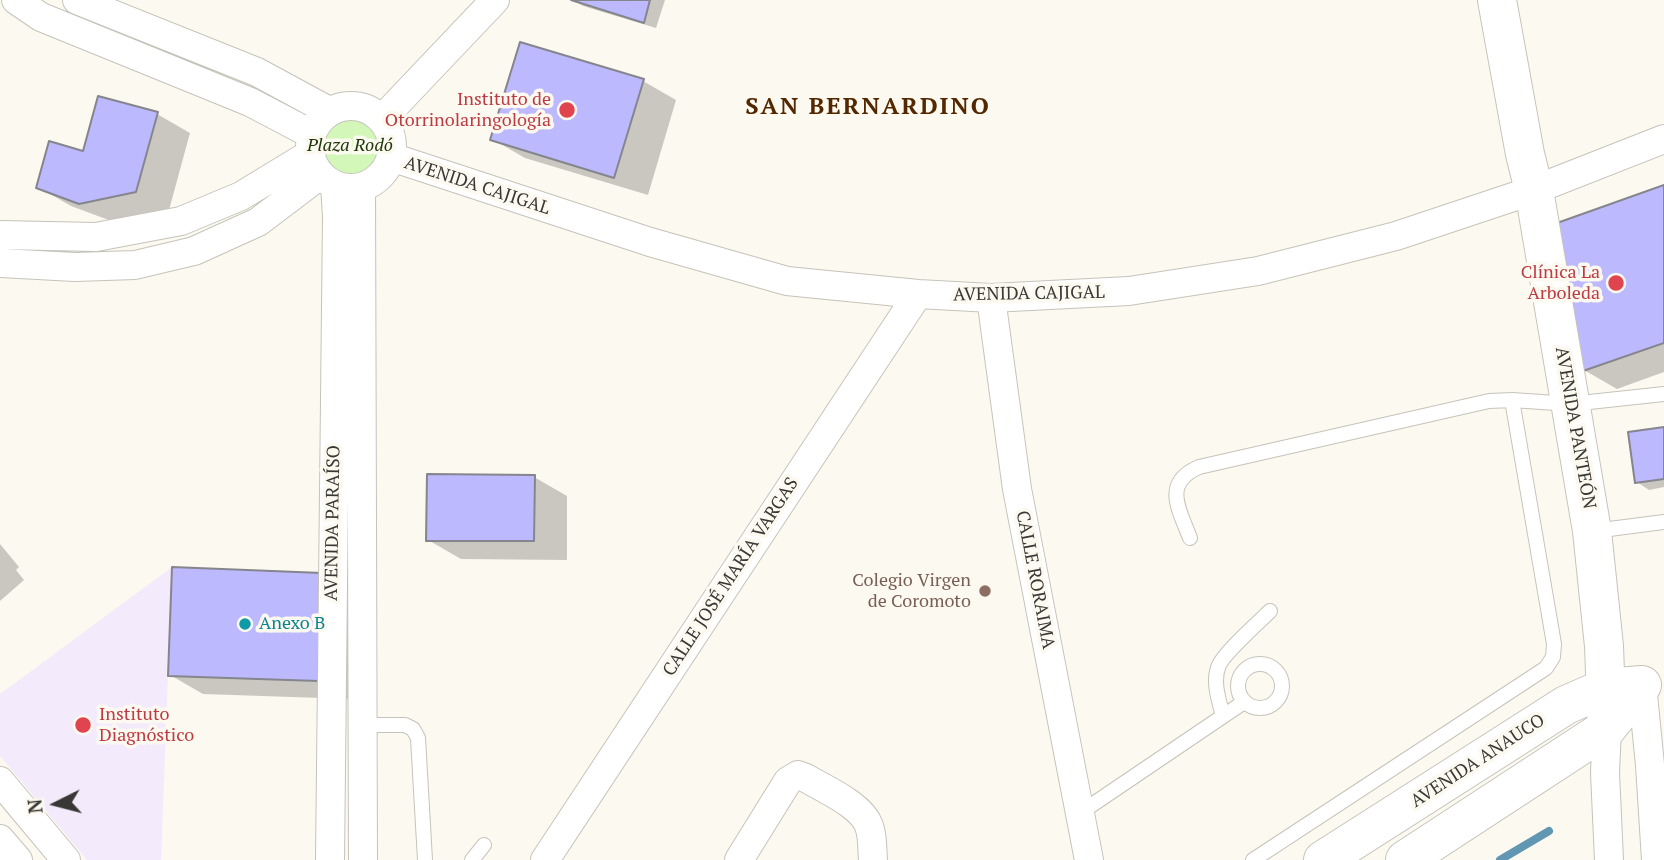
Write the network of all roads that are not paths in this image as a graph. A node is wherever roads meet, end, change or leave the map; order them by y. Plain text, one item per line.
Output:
1 (16, 0) edge
2 (77, 0) edge
3 (495, 0) edge
4 (1497, 0) edge
5 (329, 111) junction
6 (382, 119) junction
7 (1664, 139) edge
8 (391, 157) junction
9 (327, 167) junction
10 (1534, 190) junction
11 (0, 235) edge
12 (0, 262) edge
13 (929, 294) junction
14 (991, 298) junction
15 (1664, 394) edge
16 (1512, 400) junction
17 (1571, 404) junction
18 (1664, 522) edge
19 (1592, 531) junction
20 (1190, 538) dead end
21 (1270, 611) dead end
22 (713, 621) junction
23 (1637, 681) edge
24 (1244, 702) dead end
25 (1223, 716) junction
26 (362, 724) junction
27 (1607, 727) junction
28 (0, 781) edge
29 (1080, 813) junction
30 (0, 839) edge
31 (484, 845) dead end
32 (18, 860) edge
33 (66, 860) edge
34 (330, 860) edge
35 (363, 860) edge
36 (425, 860) edge
37 (472, 860) edge
38 (545, 860) edge
39 (567, 860) edge
40 (739, 860) edge
41 (873, 860) edge
42 (1088, 860) edge
43 (1253, 860) edge
44 (1323, 860) edge
45 (1405, 860) edge
46 (1609, 860) edge
47 (1656, 860) edge

1 - 9 street
2 - 5 street
3 - 6 street
4 - 10 main road, AVENIDA PANTEÓN
5 - 6 street
5 - 9 street
6 - 8 street
7 - 10 street, AVENIDA CAJIGAL
8 - 9 street
8 - 13 street, AVENIDA CAJIGAL
9 - 11 street
9 - 12 street
9 - 26 street, AVENIDA PARAÍSO
9 - 34 street, AVENIDA PARAÍSO
10 - 14 street, AVENIDA CAJIGAL
10 - 17 main road, AVENIDA PANTEÓN
13 - 14 street, AVENIDA CAJIGAL
13 - 22 street, CALLE JOSÉ MARÍA VARGAS
14 - 29 street, CALLE RORAIMA
15 - 17 lane
16 - 17 lane
16 - 20 lane
16 - 43 lane
17 - 19 main road, AVENIDA PANTEÓN
18 - 19 lane
19 - 23 main road, AVENIDA PANTEÓN
21 - 25 lane
22 - 38 street, CALLE JOSÉ MARÍA VARGAS
22 - 39 street, CALLE JOSÉ MARÍA VARGAS
23 - 27 main road, AVENIDA PANTEÓN
23 - 44 main road, AVENIDA ANAUCO
23 - 47 street, AVENIDA PANTEÓN
24 - 25 lane
25 - 29 lane
26 - 35 street, AVENIDA PARAÍSO
26 - 36 lane
27 - 45 main road
27 - 46 street, AVENIDA PANTEÓN
28 - 33 street
29 - 42 street, CALLE RORAIMA
30 - 32 street
31 - 37 lane
40 - 41 street

